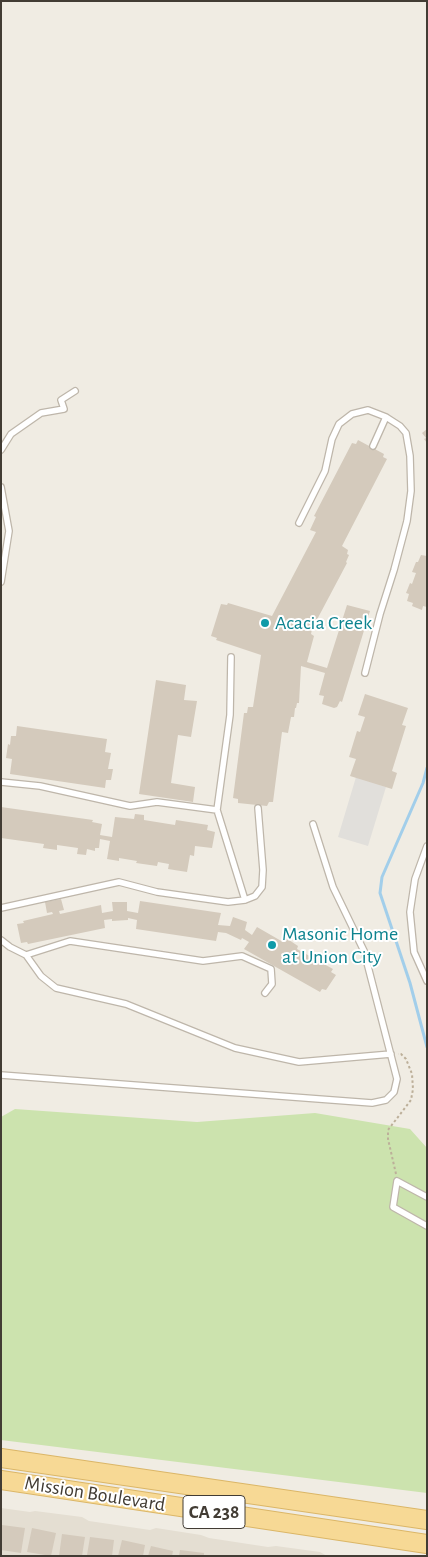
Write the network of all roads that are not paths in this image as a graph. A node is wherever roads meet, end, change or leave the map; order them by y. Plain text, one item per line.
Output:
1 (75, 391) dead end
2 (386, 417) junction
3 (373, 446) dead end
4 (1, 450) edge
5 (1, 487) edge
6 (299, 523) dead end
7 (1, 582) edge
8 (231, 657) dead end
9 (365, 673) dead end
10 (1, 782) edge
11 (258, 808) dead end
12 (217, 810) junction
13 (313, 824) dead end
14 (427, 846) edge
15 (245, 900) junction
16 (1, 908) edge
17 (1, 940) edge
18 (26, 955) junction
19 (427, 981) edge
20 (264, 993) dead end
21 (391, 1054) junction
22 (1, 1075) edge
23 (427, 1197) edge
24 (427, 1226) edge
25 (1, 1458) edge
26 (1, 1480) edge
27 (427, 1520) edge
28 (427, 1544) edge

1 - 4 lane
2 - 3 lane
2 - 6 lane
2 - 9 lane
5 - 7 lane
8 - 12 lane
10 - 12 lane
11 - 15 lane
12 - 15 lane
13 - 21 lane
14 - 19 lane
15 - 16 lane
17 - 18 lane
18 - 20 lane
18 - 21 lane
21 - 22 lane
23 - 24 lane
25 - 27 main road, Mission Boulevard / CA 238
26 - 28 main road, Mission Boulevard / CA 238

